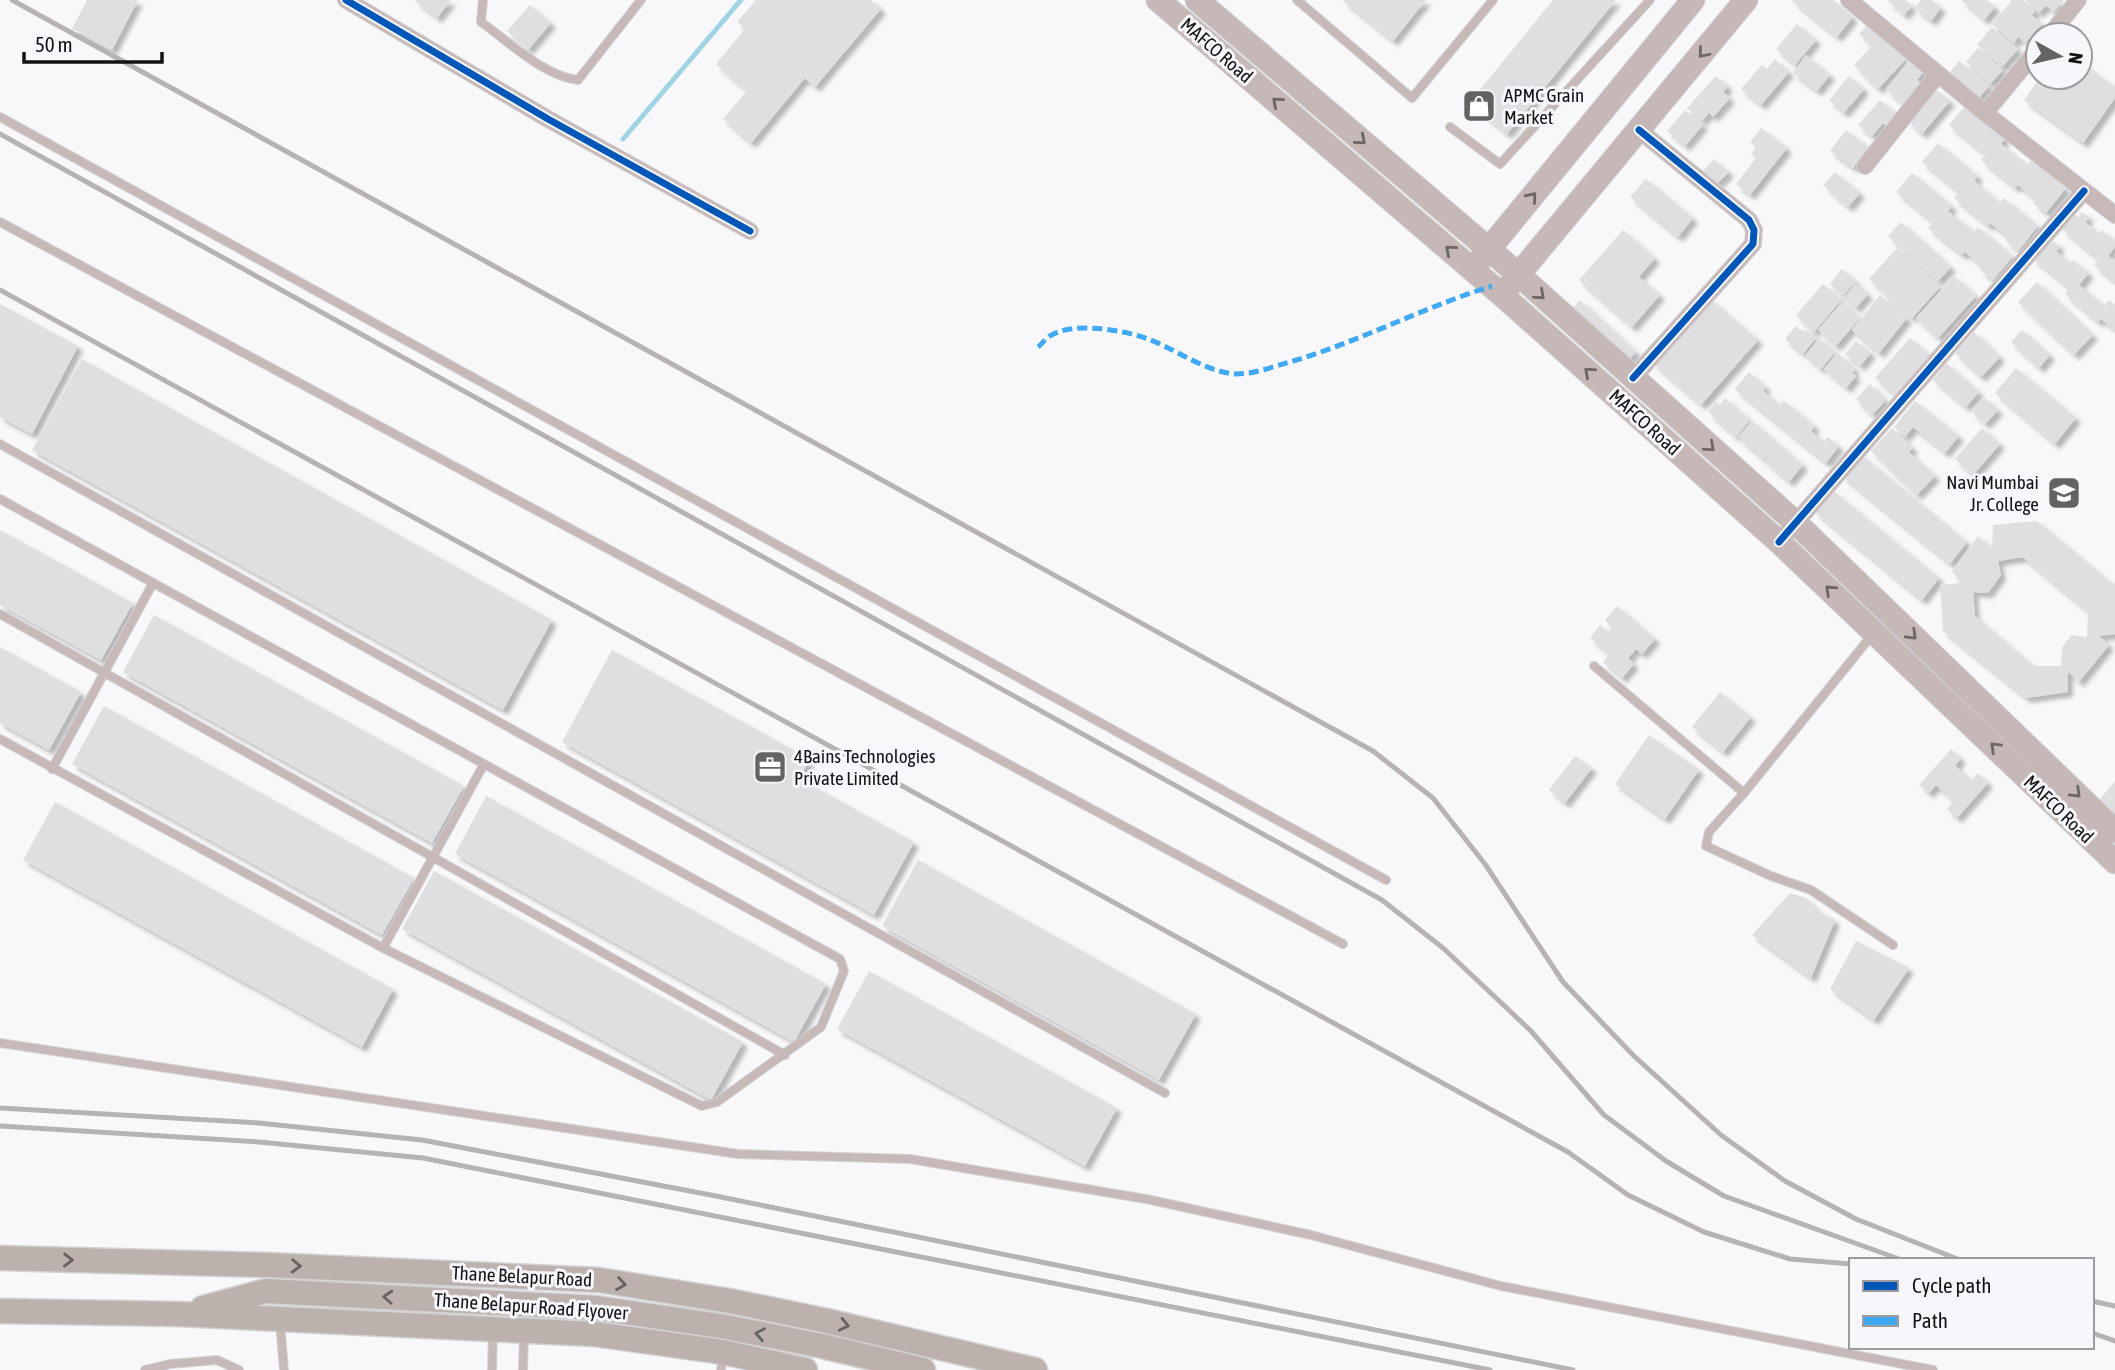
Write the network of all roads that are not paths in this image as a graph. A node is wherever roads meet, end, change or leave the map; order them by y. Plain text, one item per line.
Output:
1 (483, 0) edge
2 (640, 0) edge
3 (1158, 0) edge
4 (1197, 0) edge
5 (1297, 0) edge
6 (1493, 0) edge
7 (1650, 0) edge
8 (1693, 0) edge
9 (1746, 0) edge
10 (1849, 0) edge
11 (2078, 0) edge
12 (354, 2) edge
13 (2061, 21) edge
14 (2024, 66) edge
15 (1938, 74) junction
16 (1985, 113) junction
17 (0, 117) edge
18 (1450, 127) dead end
19 (1639, 130) junction
20 (1866, 166) dead end
21 (2084, 191) junction
22 (2115, 215) edge
23 (0, 222) edge
24 (750, 231) dead end
25 (1489, 250) junction
26 (1473, 270) junction
27 (1519, 275) junction
28 (1502, 295) junction
29 (1633, 378) junction
30 (0, 444) edge
31 (0, 499) edge
32 (1796, 523) junction
33 (1779, 542) junction
34 (153, 583) junction
35 (0, 614) edge
36 (1889, 614) junction
37 (1875, 632) junction
38 (1594, 666) dead end
39 (104, 673) junction
40 (0, 739) edge
41 (484, 764) junction
42 (52, 769) junction
43 (1744, 793) junction
44 (2115, 831) edge
45 (432, 857) junction
46 (2115, 862) edge
47 (1386, 880) dead end
48 (1343, 944) dead end
49 (1894, 946) dead end
50 (383, 948) junction
51 (0, 1043) edge
52 (785, 1055) junction
53 (1165, 1093) dead end
54 (0, 1258) edge
55 (0, 1311) edge
56 (178, 1314) junction
57 (280, 1319) junction
58 (493, 1329) junction
59 (524, 1331) junction
60 (722, 1361) edge
61 (145, 1370) edge
62 (239, 1370) edge
63 (284, 1370) edge
64 (492, 1370) edge
65 (523, 1370) edge
66 (805, 1370) edge
67 (923, 1370) edge
68 (1035, 1370) edge
69 (1933, 1370) edge

1 - 2 lane
26 -> 3 main road, MAFCO Road
4 -> 25 main road, MAFCO Road
5 - 6 lane
7 - 18 lane
25 -> 8 main road
9 -> 19 main road
10 - 15 street
11 - 13 street
12 - 24 street
14 - 16 street
15 - 16 street
15 - 20 street
16 - 21 street
17 - 47 lane
19 - 27 main road
19 - 29 street
21 - 22 street
21 - 32 street
23 - 48 lane
25 - 26 main road
25 - 27 main road, MAFCO Road
26 - 28 main road, MAFCO Road
27 - 28 main road
27 -> 29 main road, MAFCO Road
33 -> 28 main road, MAFCO Road
29 -> 32 main road, MAFCO Road
30 - 53 lane
31 - 34 lane
32 - 33 street
32 - 36 main road, MAFCO Road
37 -> 33 main road, MAFCO Road
34 - 39 lane
34 - 41 lane
35 - 39 lane
36 - 37 lane
36 -> 44 main road, MAFCO Road
37 - 43 lane
46 -> 37 main road, MAFCO Road
38 - 43 lane
39 - 42 lane
39 - 45 lane
40 - 42 lane
41 - 45 lane
41 - 52 lane
42 - 50 lane
43 - 49 lane
45 - 50 lane
45 - 52 lane
50 - 52 lane
51 - 69 lane
54 -> 68 main road, Thane Belapur Road
55 - 56 main road
56 - 57 main road
67 -> 56 main road, Thane Belapur Road Flyover
57 - 58 main road
57 - 63 lane
58 - 59 main road
58 - 64 lane
59 - 60 main road
59 - 65 lane
60 - 66 main road
61 - 62 lane

